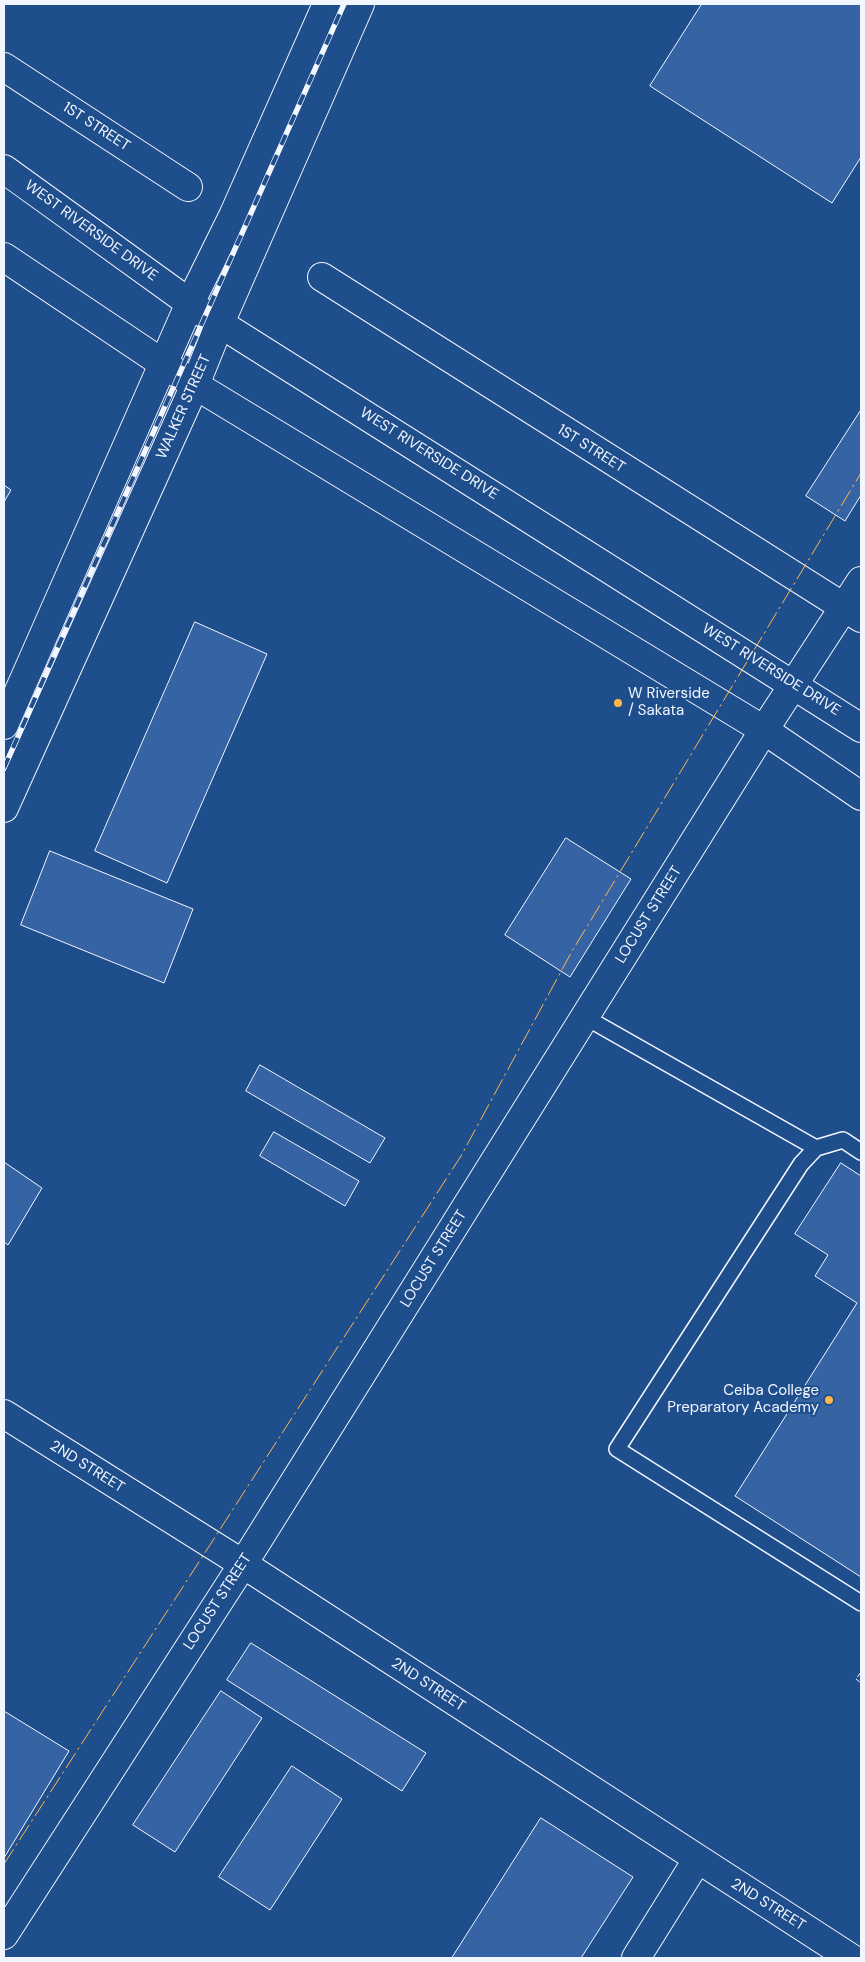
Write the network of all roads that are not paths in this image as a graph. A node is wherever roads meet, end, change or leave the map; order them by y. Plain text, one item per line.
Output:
1 (327, 4) edge
2 (360, 4) edge
3 (4, 67) edge
4 (4, 169) edge
5 (188, 187) dead end
6 (4, 257) edge
7 (322, 277) dead end
8 (190, 304) junction
9 (220, 323) junction
10 (163, 363) junction
11 (195, 385) junction
12 (861, 581) edge
13 (852, 614) edge
14 (795, 684) junction
15 (4, 725) edge
16 (861, 728) edge
17 (764, 730) junction
18 (861, 796) edge
19 (4, 808) edge
20 (585, 1017) junction
21 (816, 1148) junction
22 (861, 1152) edge
23 (4, 1414) edge
24 (243, 1564) junction
25 (861, 1603) edge
26 (697, 1860) junction
27 (4, 1935) edge
28 (636, 1958) edge
29 (851, 1958) edge

1 - 8 main road
2 - 9 main road, WALKER STREET
3 - 5 main road, 1ST STREET
4 - 8 main road, WEST RIVERSIDE DRIVE
6 - 10 main road
7 - 13 main road, 1ST STREET
8 - 9 main road, WEST RIVERSIDE DRIVE
8 - 10 main road
9 - 11 main road, WALKER STREET
9 - 14 main road, WEST RIVERSIDE DRIVE
10 - 11 main road
10 - 15 main road
11 - 17 main road
11 - 19 main road, WALKER STREET
12 - 13 main road, LOCUST STREET
13 - 14 main road, LOCUST STREET
14 - 16 main road, WEST RIVERSIDE DRIVE
14 - 17 main road, LOCUST STREET
17 - 18 main road
17 - 20 main road, LOCUST STREET
20 - 21 lane
20 - 24 main road, LOCUST STREET
21 - 22 lane
21 - 25 lane
23 - 24 main road, 2ND STREET
24 - 26 main road, 2ND STREET
24 - 27 main road, LOCUST STREET
26 - 28 main road
26 - 29 main road, 2ND STREET

